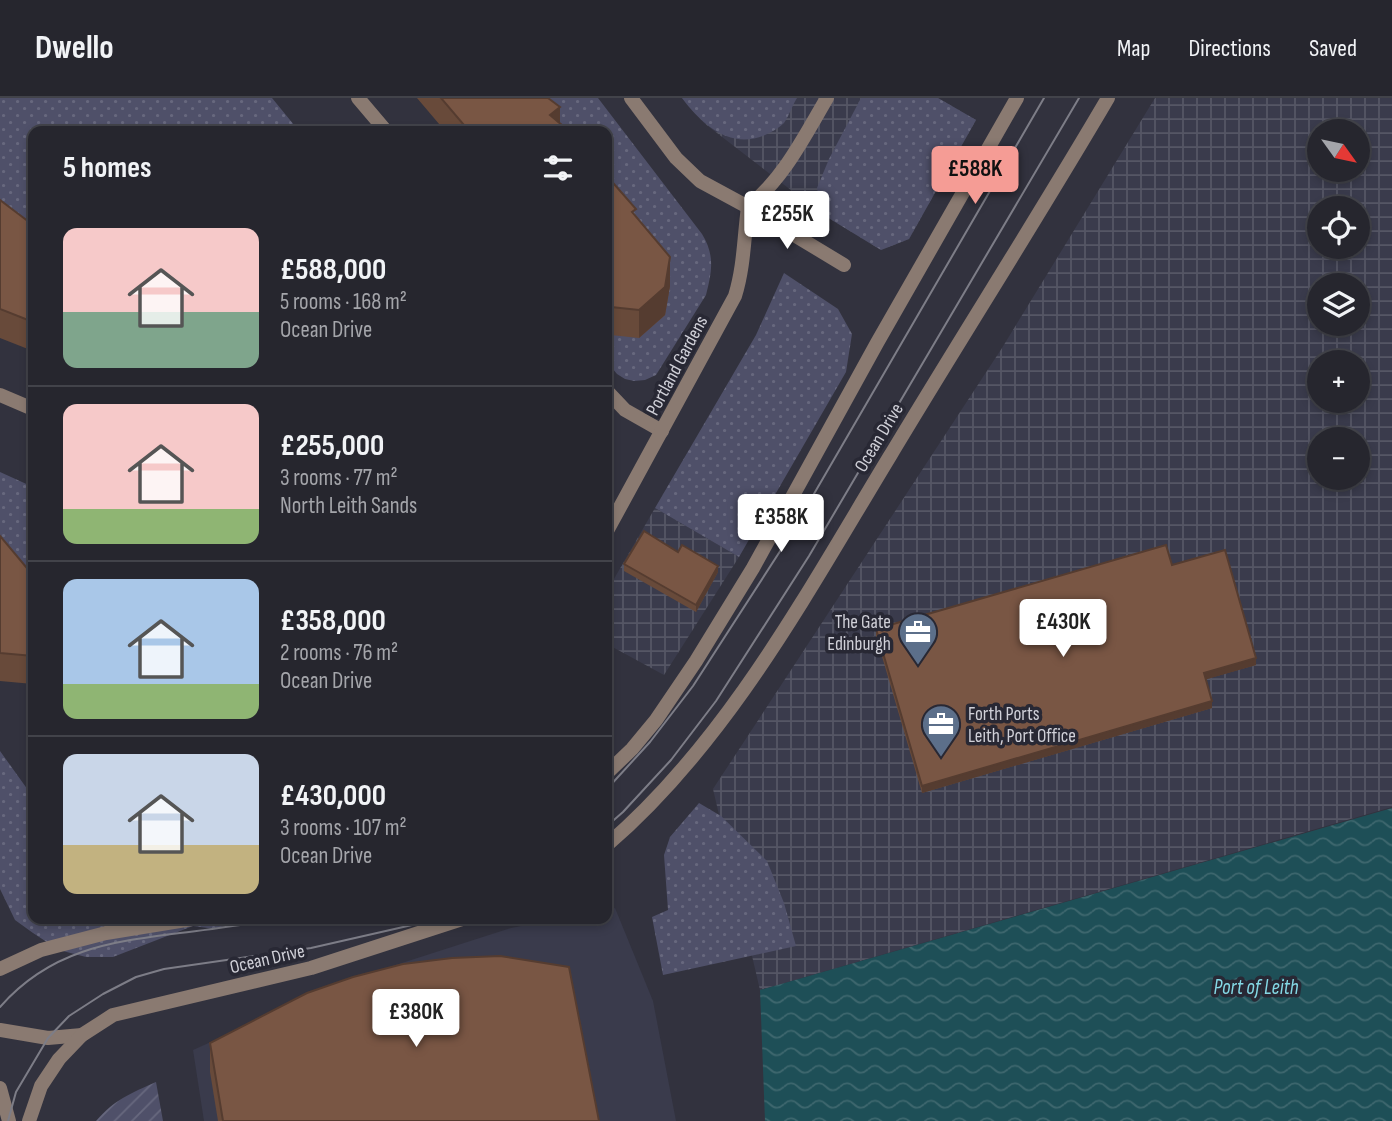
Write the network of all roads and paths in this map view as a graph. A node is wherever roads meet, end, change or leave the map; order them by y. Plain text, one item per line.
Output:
1 (358, 98) edge
2 (631, 98) edge
3 (827, 98) edge
4 (1017, 98) edge
5 (1108, 98) edge
6 (382, 126) edge
7 (748, 207) junction
8 (844, 265) dead end
9 (0, 395) edge
10 (612, 396) edge
11 (28, 407) edge
12 (662, 431) junction
13 (612, 522) edge
14 (612, 768) edge
15 (612, 841) edge
16 (161, 924) edge
17 (447, 924) edge
18 (0, 969) edge
19 (0, 1030) edge
20 (82, 1034) junction
21 (0, 1088) edge
22 (9, 1121) edge
23 (29, 1121) edge

1 - 6 street
2 - 7 street
3 - 7 street
4 - 14 street
5 - 15 street, Ocean Drive
7 - 8 street
7 - 12 street, Portland Gardens
9 - 11 street
10 - 12 street
12 - 13 street, Portland Gardens
16 - 18 street
17 - 20 street, Ocean Drive
19 - 20 street, Ocean Drive
20 - 23 street, Ocean Drive
21 - 22 street

